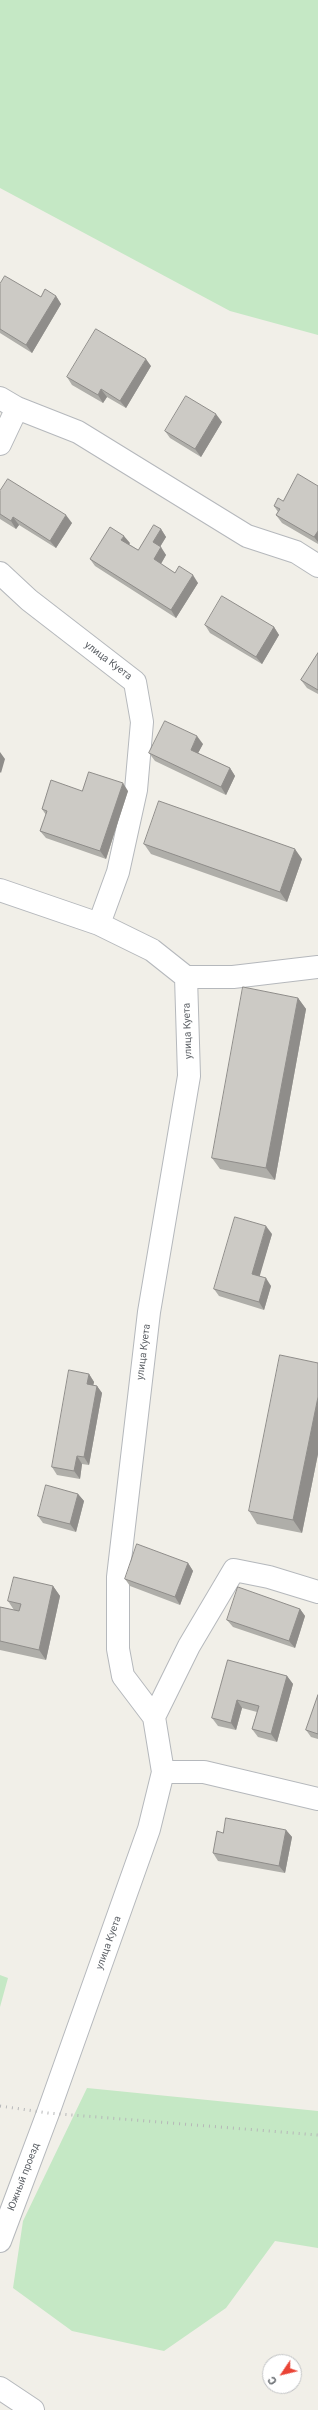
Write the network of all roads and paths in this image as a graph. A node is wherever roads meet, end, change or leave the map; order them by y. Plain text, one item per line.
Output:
1 (8, 403) edge
2 (0, 444) edge
3 (318, 566) edge
4 (0, 572) edge
5 (0, 890) edge
6 (99, 924) junction
7 (318, 967) edge
8 (186, 977) junction
9 (318, 1592) edge
10 (154, 1717) junction
11 (163, 1772) junction
12 (318, 1799) edge
13 (48, 2112) joint
14 (0, 2241) edge
15 (0, 2388) edge
16 (33, 2410) edge

1 - 2 street
1 - 3 street
4 - 6 street, улица Куета
5 - 6 street
6 - 8 street
7 - 8 street
8 - 10 street, улица Куета
9 - 10 street
10 - 11 street, улица Куета
11 - 12 street
11 - 13 street, улица Куета
13 - 14 street, Южный проезд
15 - 16 street

